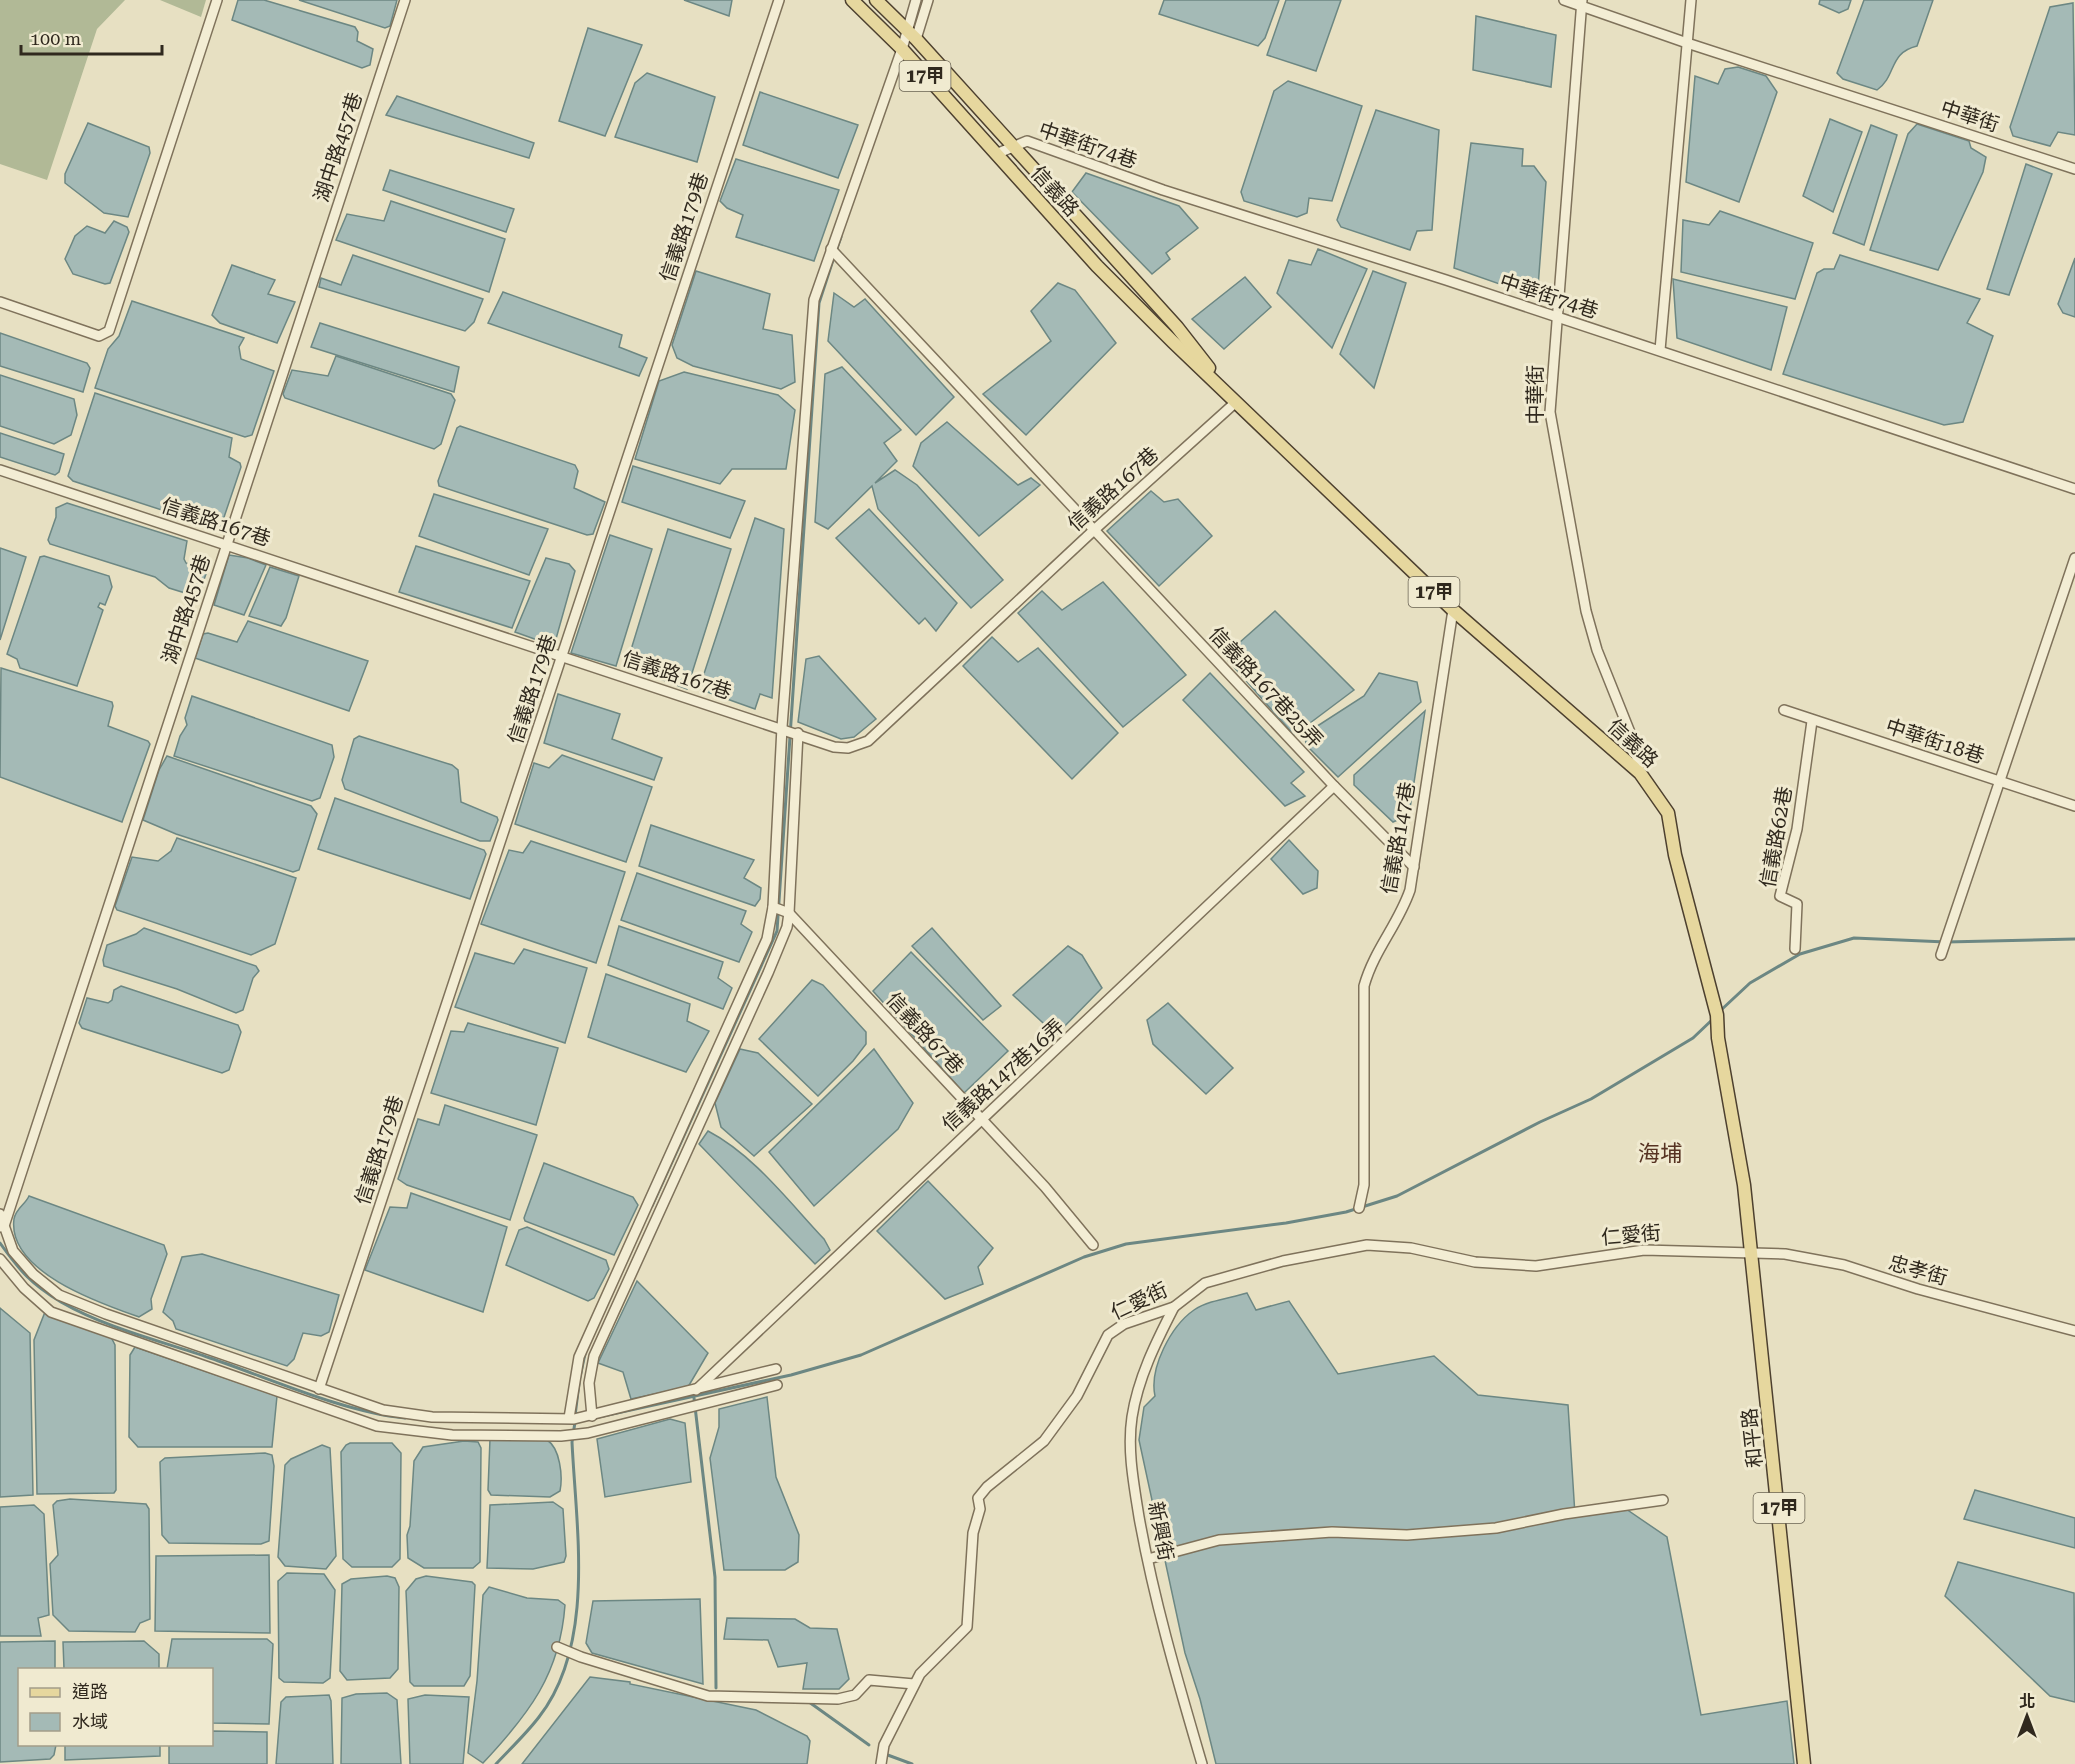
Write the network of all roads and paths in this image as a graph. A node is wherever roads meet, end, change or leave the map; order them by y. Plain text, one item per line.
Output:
1 (218, 0) edge
2 (405, 0) edge
3 (780, 0) edge
4 (852, 0) edge
5 (876, 0) edge
6 (916, 0) edge
7 (928, 0) edge
8 (1564, 0) edge
9 (1691, 0) edge
10 (1582, 3) edge
11 (906, 30) junction
12 (916, 39) junction
13 (1687, 43) junction
14 (902, 49) junction
15 (1013, 146) junction
16 (996, 154) junction
17 (2075, 169) edge
18 (831, 249) junction
19 (0, 302) edge
20 (1556, 318) junction
21 (1660, 350) junction
22 (1236, 402) junction
23 (0, 470) edge
24 (2075, 489) edge
25 (1094, 530) junction
26 (226, 544) junction
27 (2075, 558) edge
28 (1453, 610) junction
29 (562, 657) junction
30 (1784, 710) dead end
31 (1812, 721) junction
32 (782, 728) junction
33 (797, 733) junction
34 (1640, 773) junction
35 (2000, 781) junction
36 (1334, 786) junction
37 (2075, 806) edge
38 (1414, 867) junction
39 (773, 907) junction
40 (789, 913) junction
41 (1795, 949) dead end
42 (1942, 952) dead end
43 (981, 1119) junction
44 (1359, 1208) dead end
45 (0, 1214) edge
46 (2, 1226) edge
47 (1094, 1245) dead end
48 (1751, 1252) junction
49 (0, 1259) edge
50 (1174, 1307) junction
51 (2075, 1331) edge
52 (776, 1369) dead end
53 (777, 1385) dead end
54 (319, 1389) junction
55 (696, 1390) junction
56 (589, 1417) junction
57 (572, 1418) junction
58 (1663, 1500) dead end
59 (1148, 1559) junction
60 (563, 1649) dead end
61 (914, 1684) junction
62 (881, 1764) edge
63 (1202, 1764) edge
64 (1804, 1764) edge

1 - 19 street
2 - 26 street, 湖中路457巷
3 - 29 street, 信義路179巷
4 - 14 main road, 信義路 / 17甲
5 - 11 main road, 信義路 / 17甲
6 - 11 street
7 - 12 street
8 - 10 street, 中華街
9 - 13 street
10 - 13 street, 中華街
10 - 20 street, 中華街
11 - 12 main road, 信義路 / 17甲
11 - 14 street
12 - 15 main road, 信義路 / 17甲
13 - 17 street, 中華街
13 - 21 street
14 - 16 main road, 信義路 / 17甲
14 - 18 street
15 - 16 street
15 - 20 street, 中華街74巷
15 - 22 main road, 信義路 / 17甲
16 - 22 main road, 信義路 / 17甲
18 - 25 street, 信義路167巷25弄
18 - 32 street
20 - 21 street, 中華街74巷
20 - 34 street, 中華街
21 - 24 street, 中華街74巷
22 - 25 street, 信義路167巷
22 - 28 main road, 信義路 / 17甲
23 - 26 street, 信義路167巷
25 - 33 street, 信義路167巷
25 - 36 street, 信義路167巷25弄
26 - 29 street, 信義路167巷
26 - 46 street, 湖中路457巷
27 - 35 street
28 - 34 main road, 信義路 / 17甲
28 - 38 street, 信義路147巷
29 - 32 street, 信義路167巷
29 - 54 street, 信義路179巷
30 - 31 street, 中華街18巷
31 - 35 street, 中華街18巷
31 - 41 street, 信義路62巷
32 - 33 street, 信義路167巷
32 - 39 street
33 - 40 street
34 - 48 main road, 信義路 / 17甲
35 - 37 street, 中華街18巷
35 - 42 street
36 - 38 street, 信義路167巷25弄
36 - 43 street, 信義路147巷16弄
38 - 44 street, 信義路147巷
39 - 40 street, 信義路67巷
39 - 57 street
40 - 43 street, 信義路67巷
40 - 56 street
43 - 47 street, 信義路67巷
43 - 55 street, 信義路147巷16弄
45 - 46 street
46 - 54 street
48 - 50 street, 仁愛街
48 - 51 street, 忠孝街
48 - 64 main road, 和平路 / 17甲
49 - 53 street
50 - 59 street, 新興街
50 - 61 street, 仁愛街
52 - 55 street
54 - 57 street
55 - 56 street
56 - 57 street
58 - 59 street
59 - 63 street, 新興街
60 - 61 street
61 - 62 street, 仁愛街

